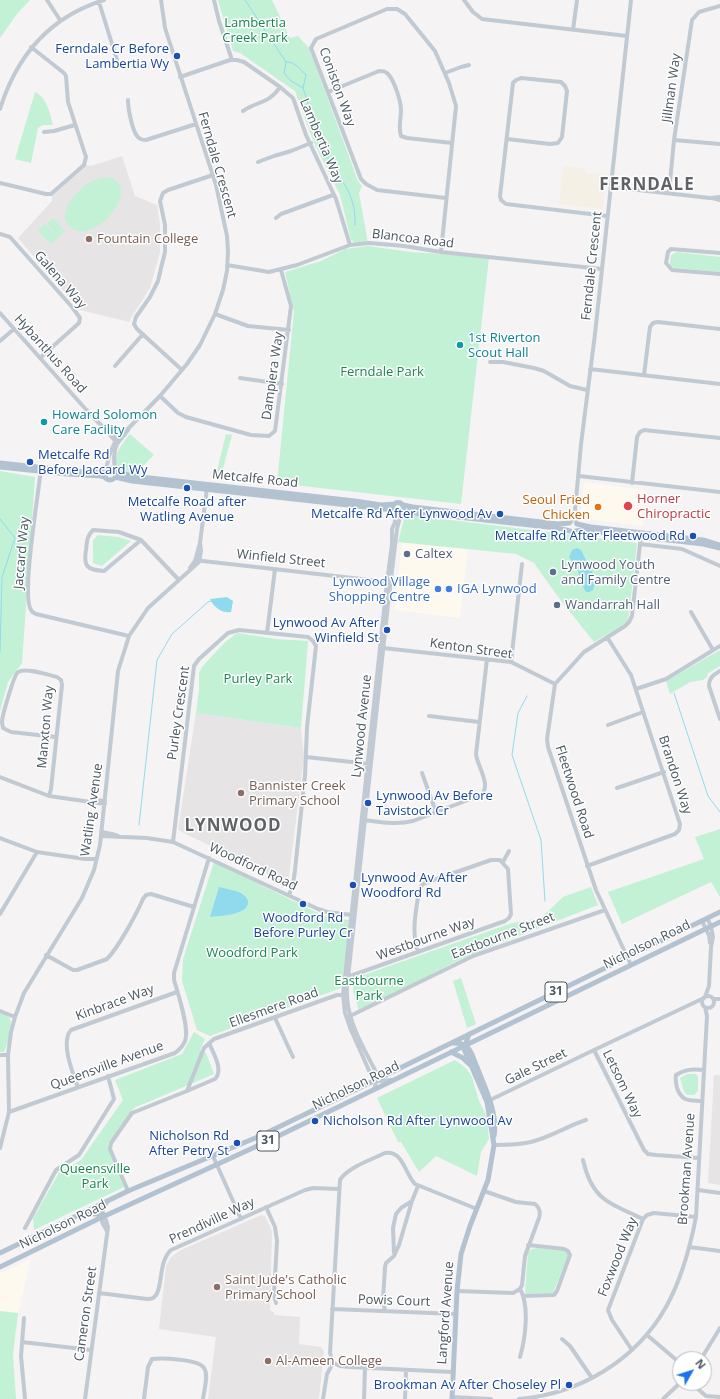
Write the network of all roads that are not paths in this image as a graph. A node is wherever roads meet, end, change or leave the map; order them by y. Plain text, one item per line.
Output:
1 (47, 0) edge
2 (104, 0) edge
3 (161, 0) edge
4 (214, 0) edge
5 (464, 0) edge
6 (577, 0) edge
7 (631, 0) edge
8 (98, 2) junction
9 (720, 6) edge
10 (60, 20) junction
11 (574, 30) junction
12 (627, 36) junction
13 (31, 47) junction
14 (117, 60) dead end
15 (232, 60) junction
16 (469, 65) dead end
17 (445, 73) junction
18 (180, 76) junction
19 (280, 87) junction
20 (328, 92) junction
21 (128, 100) dead end
22 (0, 109) edge
23 (243, 112) dead end
24 (196, 124) junction
25 (75, 125) junction
26 (44, 132) dead end
27 (507, 139) junction
28 (674, 140) junction
29 (311, 143) junction
30 (452, 143) junction
31 (720, 144) edge
32 (258, 162) dead end
33 (213, 175) junction
34 (0, 183) edge
35 (610, 187) junction
36 (669, 192) junction
37 (334, 195) junction
38 (720, 197) edge
39 (446, 198) junction
40 (710, 198) junction
41 (720, 200) edge
42 (607, 216) junction
43 (276, 218) dead end
44 (0, 234) edge
45 (350, 245) junction
46 (441, 252) junction
47 (720, 253) edge
48 (227, 265) junction
49 (602, 269) junction
50 (281, 270) junction
51 (720, 274) edge
52 (0, 313) edge
53 (215, 314) junction
54 (14, 329) junction
55 (720, 329) edge
56 (289, 330) junction
57 (143, 334) junction
58 (0, 342) edge
59 (40, 358) junction
60 (490, 362) dead end
61 (115, 366) dead end
62 (590, 369) junction
63 (182, 370) junction
64 (644, 375) junction
65 (240, 378) dead end
66 (282, 384) junction
67 (720, 384) edge
68 (587, 390) junction
69 (160, 396) junction
70 (720, 438) edge
71 (118, 441) junction
72 (0, 463) edge
73 (0, 467) edge
74 (41, 469) junction
75 (106, 470) junction
76 (115, 470) junction
77 (579, 476) junction
78 (115, 477) junction
79 (106, 478) junction
80 (632, 483) junction
81 (207, 486) junction
82 (720, 492) edge
83 (403, 505) junction
84 (393, 508) junction
85 (401, 512) junction
86 (528, 522) junction
87 (573, 523) junction
88 (573, 531) junction
89 (641, 535) junction
90 (141, 540) junction
91 (640, 544) junction
92 (720, 544) edge
93 (720, 548) edge
94 (198, 558) junction
95 (522, 564) dead end
96 (720, 566) edge
97 (275, 569) junction
98 (389, 579) junction
99 (178, 580) junction
100 (691, 612) dead end
101 (267, 633) junction
102 (129, 636) junction
103 (608, 637) junction
104 (720, 646) edge
105 (382, 648) junction
106 (713, 650) junction
107 (487, 659) junction
108 (511, 662) junction
109 (720, 671) edge
110 (555, 684) junction
111 (636, 689) junction
112 (643, 712) junction
113 (429, 716) dead end
114 (720, 718) edge
115 (479, 722) junction
116 (608, 725) dead end
117 (56, 737) junction
118 (306, 757) junction
119 (370, 764) junction
120 (664, 772) junction
121 (422, 773) dead end
122 (0, 777) edge
123 (617, 788) dead end
124 (49, 796) junction
125 (105, 803) junction
126 (436, 812) junction
127 (363, 820) junction
128 (101, 834) junction
129 (0, 838) edge
130 (173, 842) junction
131 (509, 851) dead end
132 (37, 852) junction
133 (209, 858) junction
134 (96, 859) junction
135 (503, 862) junction
136 (587, 866) junction
137 (289, 895) junction
138 (194, 907) junction
139 (604, 910) junction
140 (720, 912) edge
141 (0, 914) edge
142 (353, 915) junction
143 (705, 920) junction
144 (720, 922) edge
145 (709, 927) junction
146 (418, 952) junction
147 (46, 955) junction
148 (627, 958) junction
149 (631, 965) junction
150 (346, 976) junction
151 (708, 986) junction
152 (177, 992) junction
153 (345, 995) junction
154 (705, 997) junction
155 (713, 1000) junction
156 (720, 1000) edge
157 (690, 1004) junction
158 (706, 1006) junction
159 (0, 1011) edge
160 (15, 1017) junction
161 (275, 1018) junction
162 (348, 1018) junction
163 (469, 1034) junction
164 (209, 1043) junction
165 (452, 1043) junction
166 (465, 1046) junction
167 (594, 1050) junction
168 (451, 1052) junction
169 (0, 1055) edge
170 (8, 1055) junction
171 (293, 1058) dead end
172 (472, 1066) junction
173 (704, 1070) junction
174 (108, 1076) junction
175 (377, 1079) junction
176 (396, 1079) junction
177 (78, 1087) junction
178 (374, 1090) junction
179 (187, 1091) junction
180 (702, 1101) junction
181 (488, 1102) junction
182 (9, 1112) junction
183 (586, 1120) dead end
184 (0, 1128) edge
185 (5, 1129) junction
186 (494, 1142) junction
187 (0, 1148) edge
188 (213, 1156) junction
189 (699, 1158) junction
190 (583, 1160) dead end
191 (216, 1165) junction
192 (418, 1186) junction
193 (339, 1189) junction
194 (698, 1190) junction
195 (128, 1191) junction
196 (484, 1191) junction
197 (720, 1192) edge
198 (107, 1201) junction
199 (412, 1201) junction
200 (266, 1207) junction
201 (477, 1209) junction
202 (79, 1214) junction
203 (103, 1217) junction
204 (696, 1217) junction
205 (241, 1219) junction
206 (643, 1219) junction
207 (25, 1228) dead end
208 (528, 1245) junction
209 (689, 1247) junction
210 (720, 1251) edge
211 (0, 1253) edge
212 (394, 1256) junction
213 (0, 1267) edge
214 (520, 1289) junction
215 (457, 1291) junction
216 (99, 1293) junction
217 (523, 1296) junction
218 (276, 1303) dead end
219 (332, 1309) junction
220 (385, 1311) junction
221 (456, 1314) junction
222 (24, 1318) dead end
223 (720, 1328) edge
224 (647, 1335) junction
225 (562, 1339) dead end
226 (22, 1342) junction
227 (92, 1350) junction
228 (632, 1350) junction
229 (706, 1351) edge
230 (672, 1356) edge
231 (520, 1358) dead end
232 (333, 1363) junction
233 (365, 1367) junction
234 (406, 1370) junction
235 (452, 1372) junction
236 (592, 1378) junction
237 (672, 1391) edge
238 (700, 1391) edge
239 (720, 1397) edge
240 (452, 1398) edge
241 (532, 1398) edge
242 (25, 1399) edge
243 (85, 1399) edge
244 (144, 1399) edge
245 (202, 1399) edge
246 (323, 1399) edge
247 (364, 1399) edge
248 (405, 1399) edge
249 (491, 1399) edge
250 (519, 1399) edge
251 (663, 1399) edge

1 - 10 street
2 - 8 street
3 - 18 street, Ferndale Crescent
4 - 15 street
5 - 11 street
6 - 11 street
7 - 12 street, Ferndale Crescent
8 - 10 street
8 - 14 street
9 - 28 street, Jillman Way
10 - 13 street
11 - 12 street
12 - 35 street, Ferndale Crescent
13 - 22 street
13 - 25 street
15 - 18 street
15 - 19 street, Lambertia Way
16 - 17 street
17 - 20 street, Coniston Way
17 - 30 street, Coniston Way
18 - 24 street, Ferndale Crescent
19 - 23 street
19 - 29 street, Lambertia Way
20 - 30 street
20 - 39 street, Coniston Way
21 - 24 street
24 - 33 street, Ferndale Crescent
25 - 26 street
25 - 34 street
27 - 27 street
27 - 42 street
28 - 31 street
28 - 36 street, Jillman Way
29 - 32 street
29 - 37 street, Lambertia Way
30 - 39 street, Coniston Way
33 - 48 street, Ferndale Crescent
33 - 57 street
35 - 36 street
35 - 42 street, Ferndale Crescent
36 - 40 street
37 - 43 street
37 - 45 street, Lambertia Way
38 - 40 street
39 - 46 street, Coniston Way
40 - 41 street
42 - 49 street, Ferndale Crescent
44 - 59 street, Galena Way
45 - 46 street, Blancoa Road
45 - 50 street, Blancoa Road
46 - 49 street, Blancoa Road
47 - 51 street
48 - 50 street, Blancoa Road
48 - 53 street, Ferndale Crescent
49 - 62 street, Ferndale Crescent
50 - 56 street, Dampiera Way
52 - 54 street, Hybanthus Road
53 - 56 street
53 - 63 street, Ferndale Crescent
54 - 58 street
54 - 59 street, Hybanthus Road
55 - 64 street
56 - 66 street, Dampiera Way
57 - 61 street
57 - 63 street
59 - 71 street, Hybanthus Road
60 - 68 street
62 - 64 street
62 - 68 street, Ferndale Crescent
63 - 69 street, Ferndale Crescent
64 - 67 street
65 - 66 street
66 - 69 street, Dampiera Way
68 - 77 street, Ferndale Crescent
69 - 71 street, Ferndale Crescent
70 - 80 street
71 - 75 street, Ferndale Crescent
71 - 76 street, Ferndale Crescent
72 - 74 main road, Metcalfe Road
73 - 74 main road, Metcalfe Road
74 - 75 main road, Metcalfe Road
74 - 79 main road, Metcalfe Road
74 - 102 street, Jaccard Way
75 - 76 main road, Metcalfe Road
75 - 79 main road
76 - 78 main road
76 - 81 main road, Metcalfe Road
77 - 80 street
77 - 87 street, Ferndale Crescent
78 - 79 main road, Metcalfe Road
78 - 81 main road, Metcalfe Road
80 - 82 street
81 - 84 main road, Metcalfe Road
81 - 94 street
83 - 84 main road, Metcalfe Road
83 - 85 main road
83 - 86 main road, Metcalfe Road
84 - 85 main road, Metcalfe Road
84 - 98 street, Lynwood Avenue
85 - 86 main road, Metcalfe Road
85 - 98 street, Lynwood Avenue
86 - 87 main road, Metcalfe Road
86 - 88 main road, Metcalfe Road
87 - 88 main road
87 - 88 main road
87 - 89 main road, Metcalfe Road
88 - 89 main road, Metcalfe Road
89 - 91 street
89 - 92 main road, Metcalfe Road
89 - 93 main road, Metcalfe Road
90 - 90 street
90 - 99 street
91 - 96 street
91 - 103 street
94 - 97 street, Winfield Street
94 - 99 street, Watling Avenue
95 - 108 street
97 - 98 street, Winfield Street
97 - 101 street
98 - 105 street, Lynwood Avenue
99 - 102 street, Watling Avenue
100 - 106 street
101 - 118 street, Purley Crescent
101 - 130 street, Purley Crescent
102 - 125 street, Watling Avenue
103 - 110 street
103 - 111 street, Brandon Way
104 - 106 street
105 - 107 street, Kenton Street
105 - 119 street, Lynwood Avenue
106 - 111 street
107 - 108 street, Kenton Street
107 - 115 street
108 - 110 street, Kenton Street
109 - 114 street
110 - 136 street, Fleetwood Road
111 - 112 street, Brandon Way
112 - 116 street
112 - 120 street, Brandon Way
113 - 115 street
115 - 126 street
117 - 117 street, Manxton Way
117 - 124 street, Manxton Way
118 - 119 street
118 - 137 street, Purley Crescent
119 - 127 street, Lynwood Avenue
120 - 123 street
120 - 136 street, Brandon Way
121 - 126 street
122 - 124 street
124 - 125 street
125 - 128 street, Watling Avenue
126 - 127 street
127 - 142 street, Lynwood Avenue
128 - 130 street, Woodford Road
128 - 134 street, Watling Avenue
129 - 132 street
130 - 133 street, Woodford Road
131 - 135 street
132 - 134 street
132 - 141 street
133 - 137 street, Woodford Road
133 - 138 street, Queensville Avenue
134 - 147 street, Watling Avenue
135 - 146 street, Westbourne Way
135 - 146 street
136 - 139 street, Fleetwood Road
137 - 142 street, Woodford Road
138 - 147 street
138 - 152 street, Queensville Avenue
139 - 148 street, Fleetwood Road
139 - 162 street, Eastbourne Street
140 - 143 main road, Nicholson Road / 31
142 - 150 street, Lynwood Avenue
143 - 145 street
143 - 148 main road, Nicholson Road / 31
144 - 145 main road, Nicholson Road / 31
145 - 149 main road, Nicholson Road / 31
145 - 151 street
146 - 150 street, Westbourne Way
147 - 160 street, Watling Avenue
148 - 149 street, Fleetwood Road
148 - 163 main road, Nicholson Road / 31
149 - 166 main road, Nicholson Road / 31
150 - 153 street, Lynwood Avenue
151 - 154 street
151 - 155 street
152 - 174 street, Queensville Avenue
152 - 177 street, Kinbrace Way
153 - 161 street, Ellesmere Road
153 - 162 street, Lynwood Avenue
154 - 155 street, Letsom Way
154 - 157 street, Letsom Way
154 - 158 street, Brookman Avenue
155 - 156 street, Letsom Way
155 - 158 street
157 - 158 street, Letsom Way
157 - 167 street, Letsom Way
158 - 173 street, Brookman Avenue
159 - 160 street
160 - 170 street, Watling Avenue
161 - 164 street, Ellesmere Road
161 - 171 street
162 - 175 street, Lynwood Avenue
163 - 165 main road, Nicholson Road / 31
163 - 166 main road
164 - 179 street
164 - 179 street
165 - 166 main road
165 - 175 main road, Nicholson Road / 31
166 - 168 main road, Nicholson Road / 31
166 - 172 main road, Langford Avenue
166 - 181 main road, Langford Avenue
167 - 181 street, Gale Street
167 - 189 street, Letsom Way
168 - 172 main road
168 - 176 main road, Nicholson Road / 31
169 - 170 street
170 - 182 street, Watling Avenue
172 - 181 main road, Langford Avenue
173 - 180 street, Brookman Avenue
173 - 180 street
174 - 177 street, Queensville Avenue
174 - 207 street
175 - 176 street
175 - 178 street
175 - 188 main road, Nicholson Road / 31
176 - 178 main road, Nicholson Road / 31
177 - 182 street, Queensville Avenue
178 - 191 main road, Nicholson Road / 31
179 - 195 street
180 - 189 street, Brookman Avenue
181 - 186 main road, Langford Avenue
182 - 185 street, Watling Avenue
183 - 186 street
184 - 185 street
185 - 187 street, Watling Avenue
186 - 196 main road, Langford Avenue
188 - 191 street
188 - 195 main road, Nicholson Road / 31
189 - 194 street, Brookman Avenue
190 - 206 street
191 - 203 main road, Nicholson Road / 31
191 - 205 street
192 - 193 street
192 - 199 street
192 - 201 street
193 - 200 street, Prendiville Way
193 - 219 street
194 - 197 street
194 - 204 street, Brookman Avenue
195 - 198 main road, Nicholson Road / 31
196 - 201 main road, Langford Avenue
196 - 208 street
198 - 202 main road, Nicholson Road / 31
198 - 203 main road
199 - 212 street
199 - 212 street
200 - 205 street, Prendiville Way
200 - 218 street
201 - 215 main road, Langford Avenue
202 - 203 main road
202 - 211 main road, Nicholson Road / 31
203 - 213 main road, Nicholson Road / 31
203 - 216 street, Cameron Street
204 - 206 street, Foxwood Way
204 - 209 street, Brookman Avenue
205 - 216 street, Prendiville Way
206 - 228 street, Foxwood Way
208 - 214 street
208 - 217 street
209 - 210 street
209 - 224 street, Brookman Avenue
212 - 220 street
214 - 215 street
214 - 217 street
215 - 221 main road, Langford Avenue
216 - 227 street, Cameron Street
217 - 231 street
219 - 220 street, Powis Court
219 - 232 street
220 - 221 street, Powis Court
221 - 235 main road, Langford Avenue
222 - 226 street
223 - 229 street
224 - 228 street, Brookman Avenue
224 - 230 street
225 - 236 street
226 - 227 street
226 - 242 street
227 - 243 street, Cameron Street
228 - 236 street, Brookman Avenue
232 - 233 street
232 - 246 street
233 - 234 street
233 - 247 street
234 - 235 street
234 - 248 street
235 - 240 main road, Langford Avenue
236 - 241 street, Brookman Avenue
237 - 251 street
238 - 239 street
240 - 249 street
241 - 250 street, Brookman Avenue
244 - 245 street

